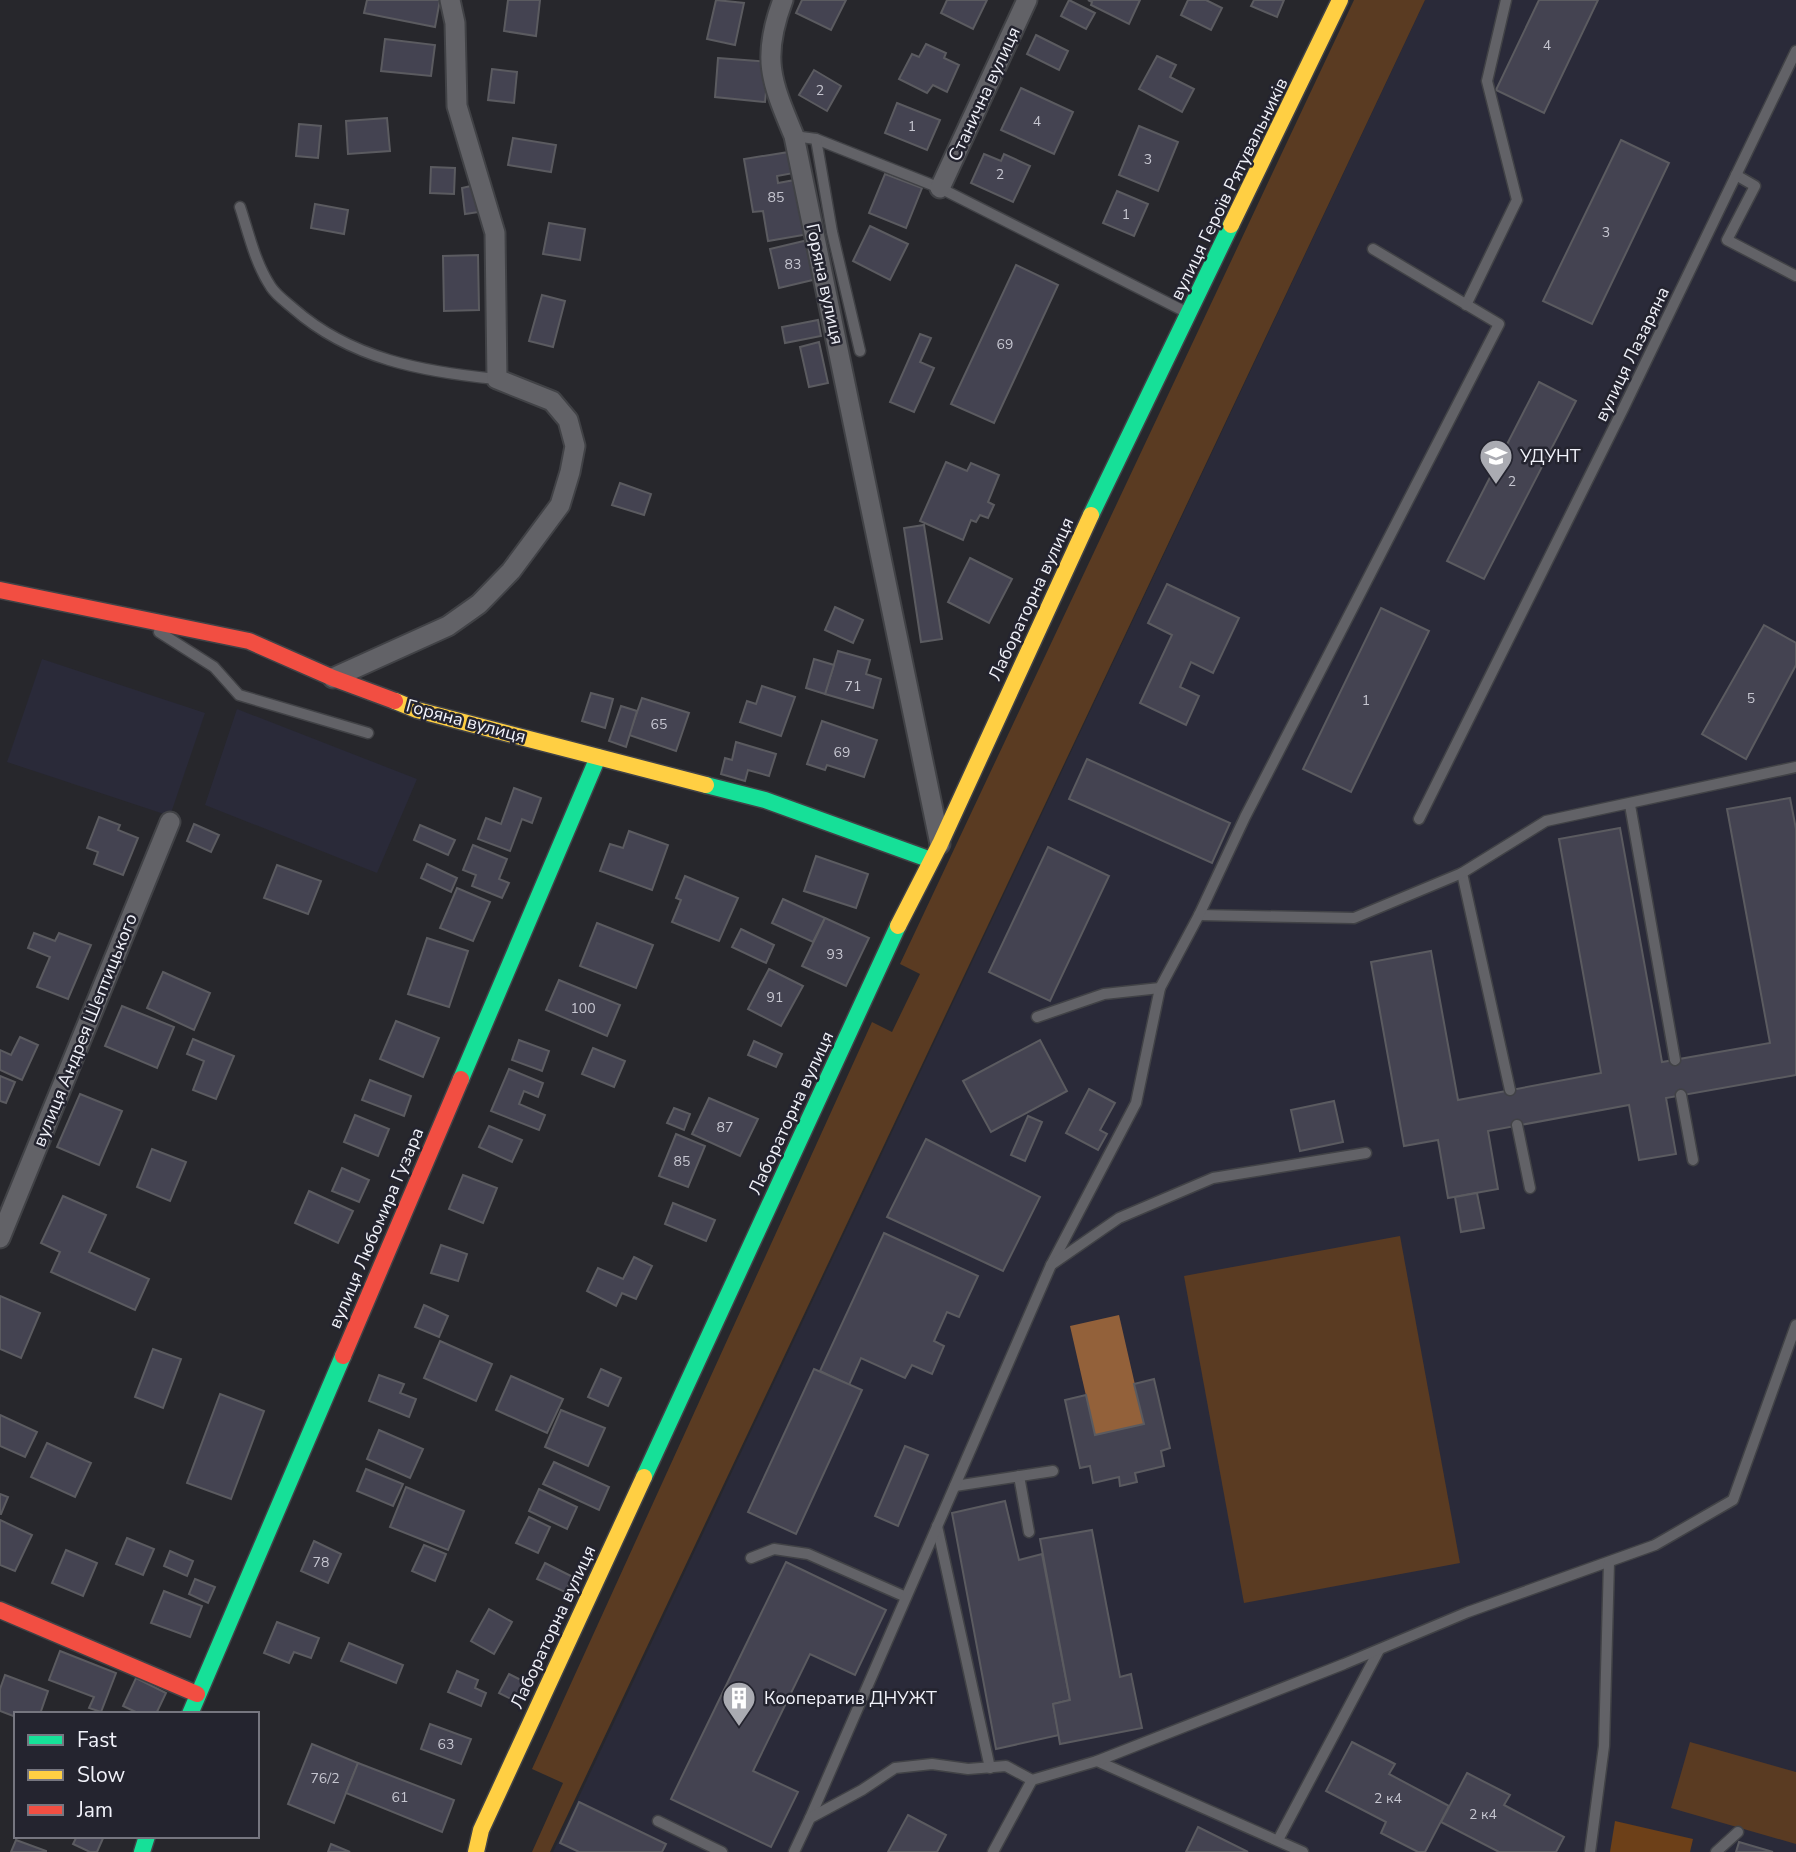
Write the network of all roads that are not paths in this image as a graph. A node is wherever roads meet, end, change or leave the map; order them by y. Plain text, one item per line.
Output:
1 (450, 0) edge
2 (783, 0) edge
3 (1027, 0) edge
4 (1340, 0) edge
5 (1506, 0) edge
6 (1796, 51) edge
7 (794, 136) junction
8 (816, 139) junction
9 (1736, 176) junction
10 (940, 188) junction
11 (240, 207) dead end
12 (1373, 248) dead end
13 (1796, 276) edge
14 (1466, 305) junction
15 (1190, 314) junction
16 (860, 351) dead end
17 (497, 379) junction
18 (1152, 394) joint
19 (0, 590) edge
20 (140, 620) junction
21 (333, 678) junction
22 (369, 733) dead end
23 (598, 757) junction
24 (1796, 767) edge
25 (1630, 805) junction
26 (1419, 819) dead end
27 (170, 822) dead end
28 (936, 852) junction
29 (1462, 873) junction
30 (1199, 915) junction
31 (1160, 988) junction
32 (1037, 1017) dead end
33 (1675, 1060) dead end
34 (1510, 1090) dead end
35 (1681, 1096) dead end
36 (1517, 1125) dead end
37 (1366, 1153) dead end
38 (1693, 1160) dead end
39 (1530, 1188) dead end
40 (0, 1238) edge
41 (1052, 1265) junction
42 (1796, 1325) edge
43 (1053, 1471) dead end
44 (1019, 1476) junction
45 (954, 1486) junction
46 (937, 1526) junction
47 (1029, 1532) dead end
48 (751, 1558) dead end
49 (1609, 1562) junction
50 (906, 1597) junction
51 (0, 1610) edge
52 (1379, 1649) junction
53 (197, 1694) junction
54 (191, 1712) edge
55 (1097, 1761) junction
56 (990, 1768) junction
57 (1032, 1780) junction
58 (810, 1818) junction
59 (658, 1821) dead end
60 (1738, 1832) dead end
61 (1278, 1840) junction
62 (476, 1852) edge
63 (722, 1852) edge
64 (794, 1852) edge
65 (993, 1852) edge
66 (1303, 1852) edge
67 (1590, 1852) edge
68 (1716, 1852) edge

1 - 17 street
2 - 7 street, Горяна вулиця
3 - 10 street, Станична вулиця
4 - 15 street, вулиця Героїв Рятувальників
5 - 14 lane
6 - 9 lane, вулиця Лазаряна
7 - 8 lane
7 - 28 street, Горяна вулиця
8 - 10 lane
8 - 16 lane
9 - 13 lane
9 - 26 lane, вулиця Лазаряна
10 - 15 lane
11 - 17 lane
12 - 14 lane
14 - 30 lane
15 - 18 street, вулиця Героїв Рятувальників
17 - 21 street
18 - 28 street, Лабораторна вулиця
19 - 20 street, Горяна вулиця
20 - 21 street, Горяна вулиця
20 - 22 lane
21 - 23 street, Горяна вулиця
23 - 28 street, Горяна вулиця
23 - 53 street, вулиця Любомира Гузара
24 - 25 lane
25 - 29 lane
25 - 33 lane
27 - 40 street, вулиця Андрея Шептицького
28 - 62 street, Лабораторна вулиця
29 - 30 lane
29 - 34 lane
30 - 31 lane
31 - 32 lane
31 - 41 lane
35 - 38 lane
36 - 39 lane
37 - 41 lane
41 - 45 lane
42 - 49 lane
43 - 44 lane
44 - 45 lane
44 - 47 lane
45 - 46 lane
46 - 50 lane
46 - 56 lane
48 - 50 lane
49 - 52 lane
49 - 67 lane
50 - 58 lane
51 - 53 street
52 - 55 lane
52 - 61 lane
53 - 54 street, вулиця Любомира Гузара
55 - 57 lane
55 - 61 lane
56 - 57 lane
56 - 58 lane
57 - 65 lane
58 - 64 lane
59 - 63 lane
60 - 68 lane
61 - 66 lane

